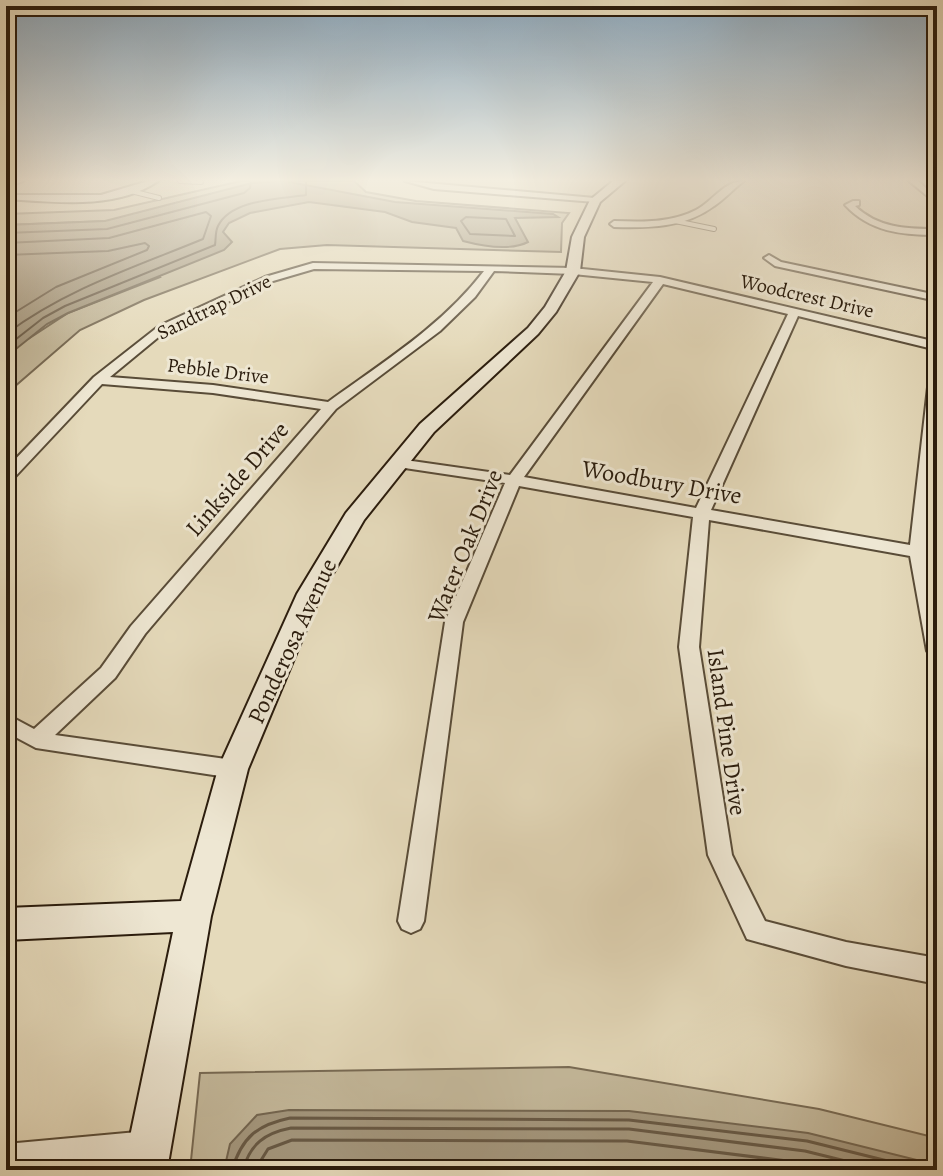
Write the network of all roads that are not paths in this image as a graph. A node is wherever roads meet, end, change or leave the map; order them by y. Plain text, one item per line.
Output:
1 (579, 236) edge
2 (769, 258) dead end
3 (491, 268) junction
4 (573, 271) junction
5 (660, 280) junction
6 (937, 282) edge
7 (921, 295) junction
8 (937, 298) edge
9 (794, 312) junction
10 (937, 346) edge
11 (937, 361) edge
12 (99, 380) junction
13 (331, 406) junction
14 (398, 463) junction
15 (6, 478) edge
16 (514, 480) junction
17 (701, 514) junction
18 (918, 552) junction
19 (937, 651) edge
20 (6, 722) edge
21 (36, 740) junction
22 (233, 769) junction
23 (194, 916) junction
24 (411, 921) dead end
25 (6, 924) edge
26 (937, 971) edge
27 (146, 1158) edge
28 (6, 1160) edge

1 - 4 street, Ponderosa Avenue
2 - 7 street
3 - 4 street, Sandtrap Drive
3 - 12 street, Sandtrap Drive
3 - 13 street, Linkside Drive
4 - 5 street, Woodcrest Drive
4 - 14 street, Ponderosa Avenue
5 - 9 street, Woodcrest Drive
5 - 16 street, Water Oak Drive
6 - 7 street
7 - 8 street
9 - 10 street, Woodcrest Drive
9 - 17 street, Island Pine Drive
11 - 18 street
12 - 13 street, Pebble Drive
12 - 15 street, Sandtrap Drive
13 - 21 street, Linkside Drive
14 - 16 street, Woodbury Drive
14 - 22 street, Ponderosa Avenue
16 - 17 street, Woodbury Drive
16 - 24 street, Water Oak Drive
17 - 18 street, Woodbury Drive
17 - 26 street, Island Pine Drive
18 - 19 street
20 - 21 street
21 - 22 street
22 - 23 street, Ponderosa Avenue
23 - 25 street
23 - 27 street, Ponderosa Avenue
27 - 28 street

